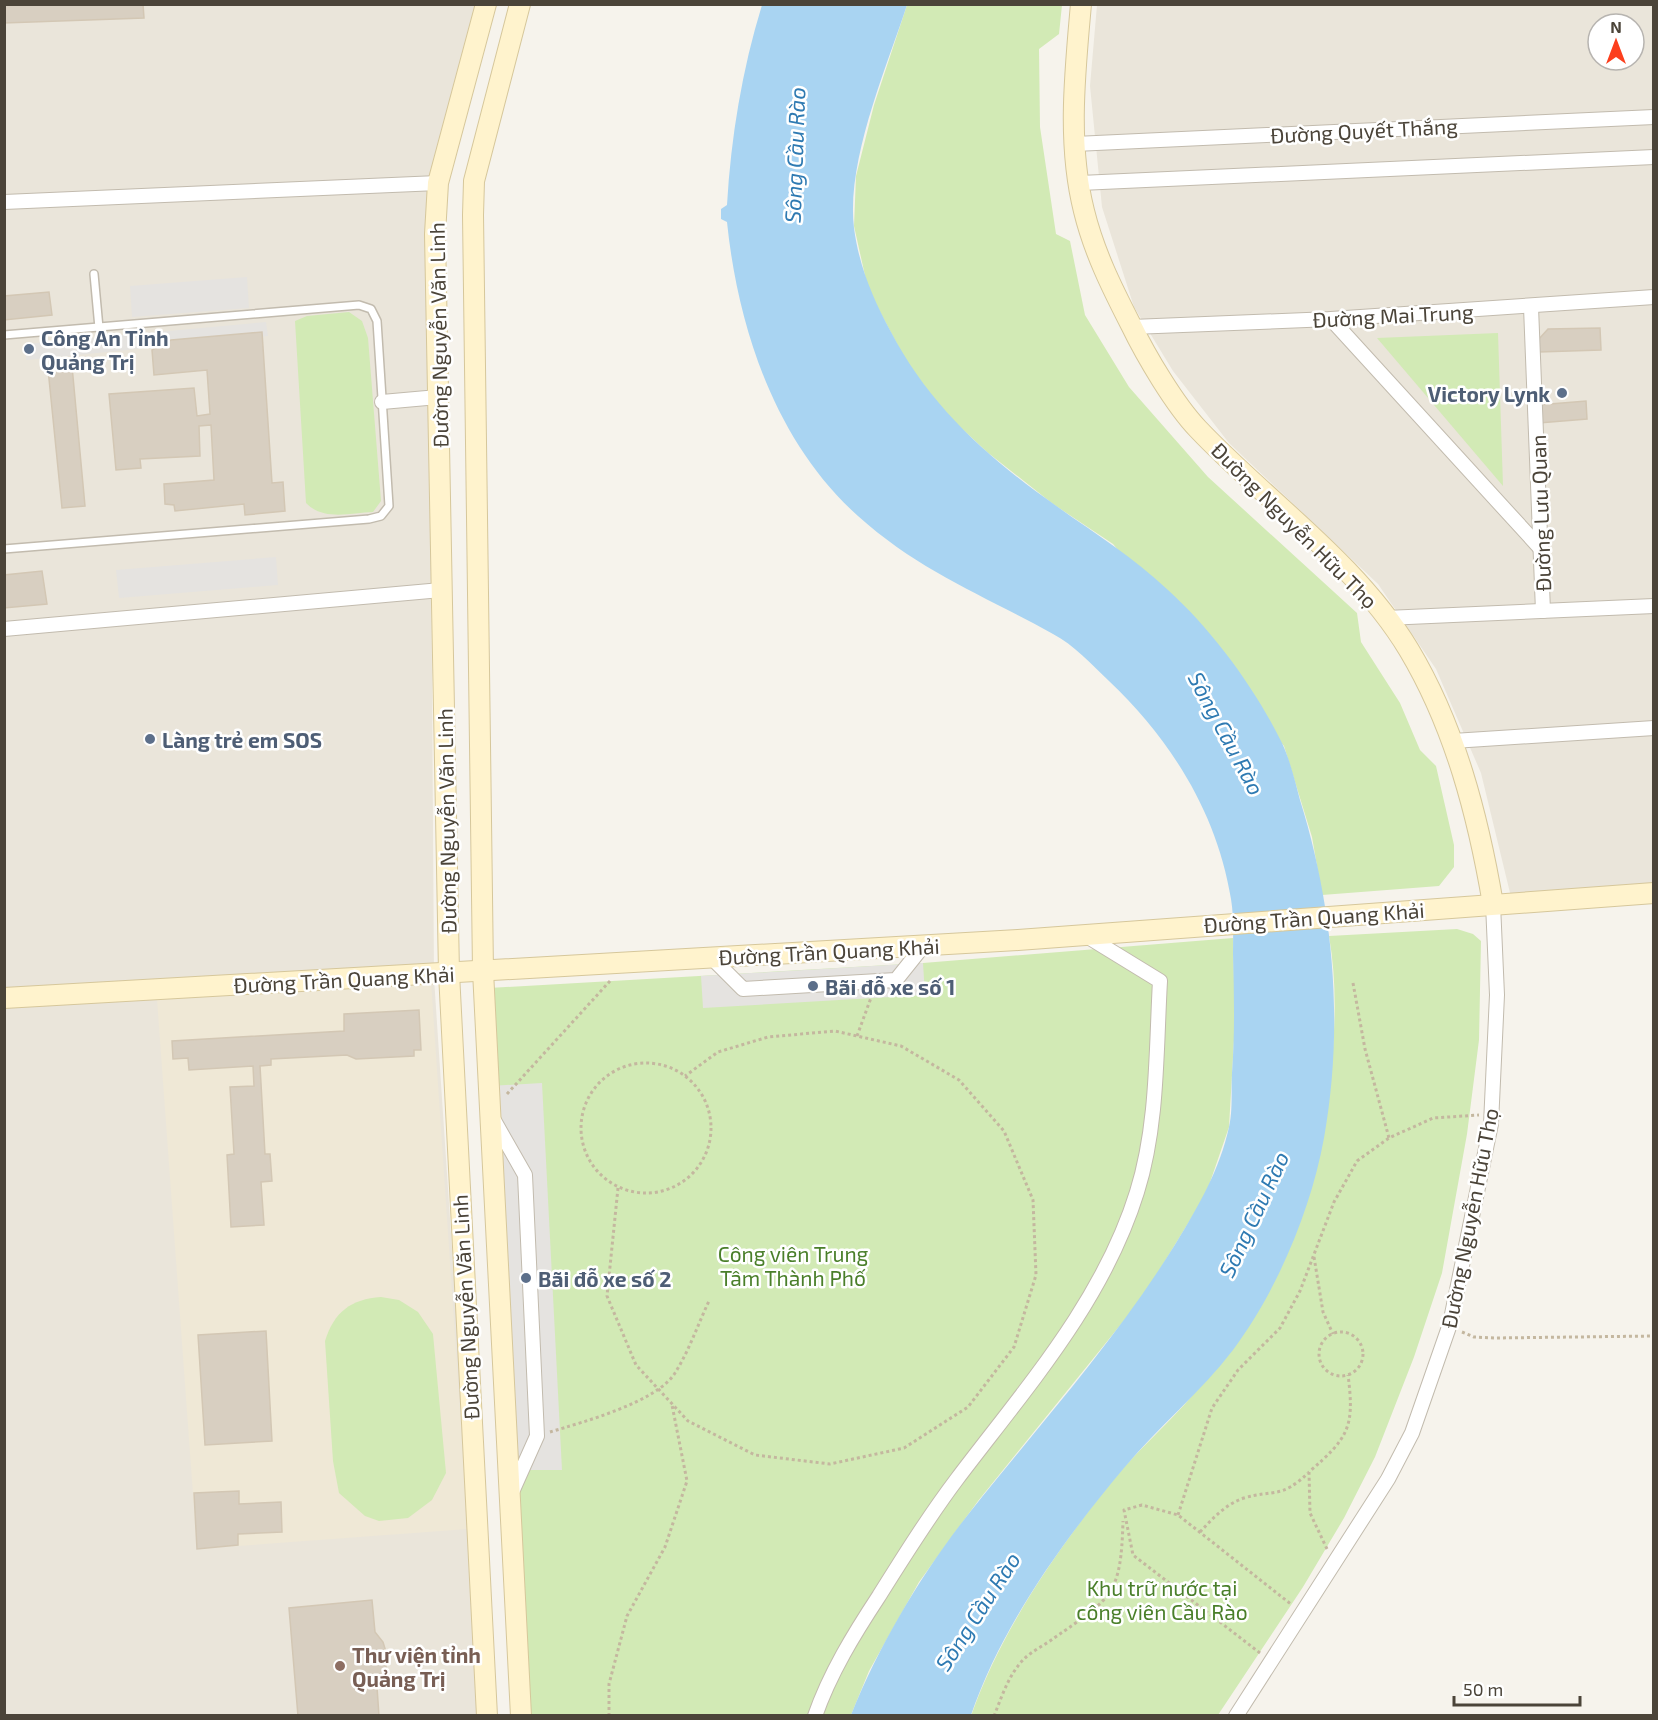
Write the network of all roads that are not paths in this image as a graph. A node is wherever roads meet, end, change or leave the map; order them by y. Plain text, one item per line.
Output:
1 (486, 4) edge
2 (520, 4) edge
3 (1082, 4) edge
4 (1653, 117) edge
5 (1075, 144) junction
6 (1653, 157) edge
7 (438, 183) junction
8 (1080, 183) junction
9 (4, 202) edge
10 (94, 274) dead end
11 (1653, 297) edge
12 (1531, 307) junction
13 (1331, 319) junction
14 (1132, 327) junction
15 (99, 328) junction
16 (4, 335) edge
17 (438, 397) junction
18 (382, 402) junction
19 (4, 549) edge
20 (1542, 550) junction
21 (441, 590) junction
22 (1653, 606) edge
23 (1544, 611) junction
24 (1386, 618) junction
25 (4, 629) edge
26 (1653, 728) edge
27 (1453, 741) junction
28 (1653, 893) edge
29 (1493, 903) junction
30 (1085, 935) junction
31 (924, 945) junction
32 (712, 958) junction
33 (483, 971) junction
34 (449, 973) junction
35 (4, 998) edge
36 (490, 1113) junction
37 (510, 1497) junction
38 (487, 1716) edge
39 (521, 1716) edge
40 (815, 1716) edge
41 (1236, 1716) edge

1 - 7 street, Đường Nguyễn Văn Linh
2 - 33 street, Đường Nguyễn Văn Linh
3 - 5 street, Đường Nguyễn Hữu Thọ
4 - 5 street, Đường Quyết Thắng
5 - 8 street, Đường Nguyễn Hữu Thọ
6 - 8 street, Đường Quyết Thắng
7 - 9 street
7 - 17 street, Đường Nguyễn Văn Linh
8 - 14 street, Đường Nguyễn Hữu Thọ
10 - 15 lane
11 - 12 street, Đường Mai Trung
12 - 13 street, Đường Mai Trung
12 - 20 street, Đường Lưu Quan
13 - 14 street, Đường Mai Trung
13 - 20 street
14 - 24 street, Đường Nguyễn Hữu Thọ
15 - 16 lane
15 - 18 lane
17 - 18 street
17 - 21 street, Đường Nguyễn Văn Linh
18 - 19 lane
20 - 23 street, Đường Lưu Quan
21 - 25 street
21 - 34 street, Đường Nguyễn Văn Linh
22 - 23 street
23 - 24 street
24 - 27 street, Đường Nguyễn Hữu Thọ
26 - 27 street
27 - 29 street, Đường Nguyễn Hữu Thọ
28 - 29 street, Đường Trần Quang Khải
29 - 30 street, Đường Trần Quang Khải
29 - 41 street, Đường Nguyễn Hữu Thọ
30 - 31 street, Đường Trần Quang Khải
30 - 40 street
31 - 32 street, Đường Trần Quang Khải
31 - 32 street
32 - 33 street, Đường Trần Quang Khải
33 - 34 street, Đường Trần Quang Khải
33 - 36 street, Đường Nguyễn Văn Linh
34 - 35 street, Đường Trần Quang Khải
34 - 38 street, Đường Nguyễn Văn Linh
36 - 37 street, Đường Nguyễn Văn Linh
36 - 37 street
37 - 39 street, Đường Nguyễn Văn Linh

